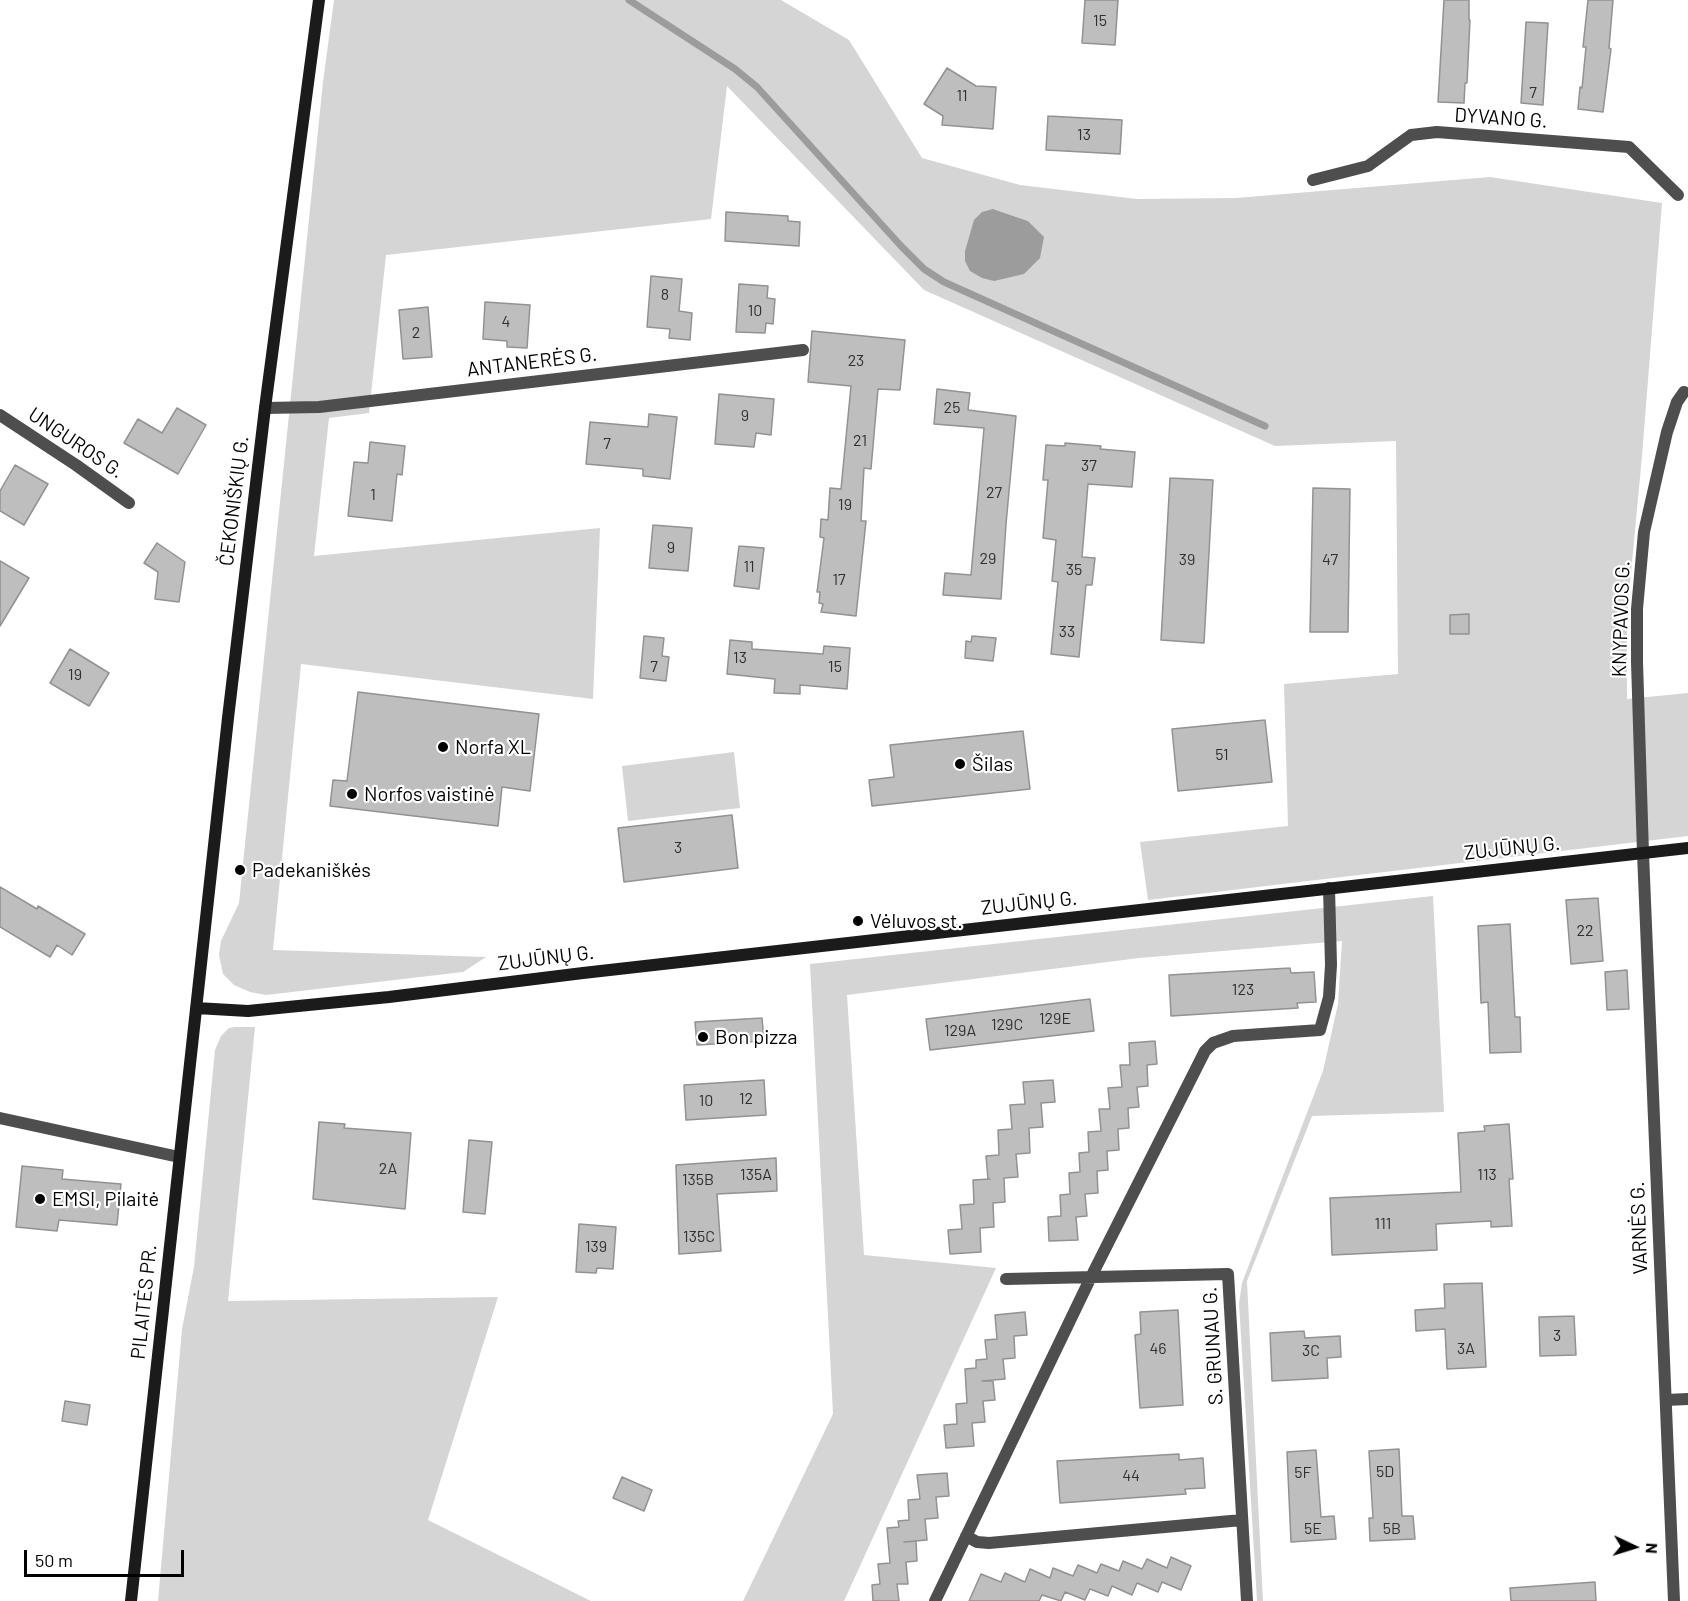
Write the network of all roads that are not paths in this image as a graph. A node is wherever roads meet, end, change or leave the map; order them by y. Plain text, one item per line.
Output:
1 (319, 0) edge
2 (1313, 180) dead end
3 (1678, 195) dead end
4 (803, 350) dead end
5 (1684, 392) dead end
6 (265, 408) junction
7 (0, 415) edge
8 (129, 503) dead end
9 (1688, 848) edge
10 (1643, 853) junction
11 (1329, 888) junction
12 (196, 1008) junction
13 (0, 1118) edge
14 (179, 1157) junction
15 (1091, 1277) junction
16 (1006, 1279) dead end
17 (1688, 1399) edge
18 (1665, 1400) junction
19 (1242, 1520) junction
20 (966, 1536) junction
21 (131, 1601) edge
22 (936, 1601) edge
23 (1247, 1601) edge
24 (1674, 1601) edge

1 - 6 main road, ČEKONIŠKIŲ G.
2 - 3 street, DYVANO G.
4 - 6 street, ANTANERĖS G.
5 - 10 street, KNYPAVOS G.
6 - 12 main road, ČEKONIŠKIŲ G.
7 - 8 street, UNGUROS G.
9 - 10 main road, ZUJŪNŲ G.
10 - 11 main road, ZUJŪNŲ G.
10 - 18 street, VARNĖS G.
11 - 12 main road, ZUJŪNŲ G.
11 - 15 street
12 - 14 main road, PILAITĖS PR.
13 - 14 street
14 - 21 main road, PILAITĖS PR.
15 - 16 street, S. GRUNAU G.
15 - 19 street, S. GRUNAU G.
15 - 20 street
17 - 18 street
18 - 24 street, VARNĖS G.
19 - 20 street
19 - 23 street, S. GRUNAU G.
20 - 22 street

